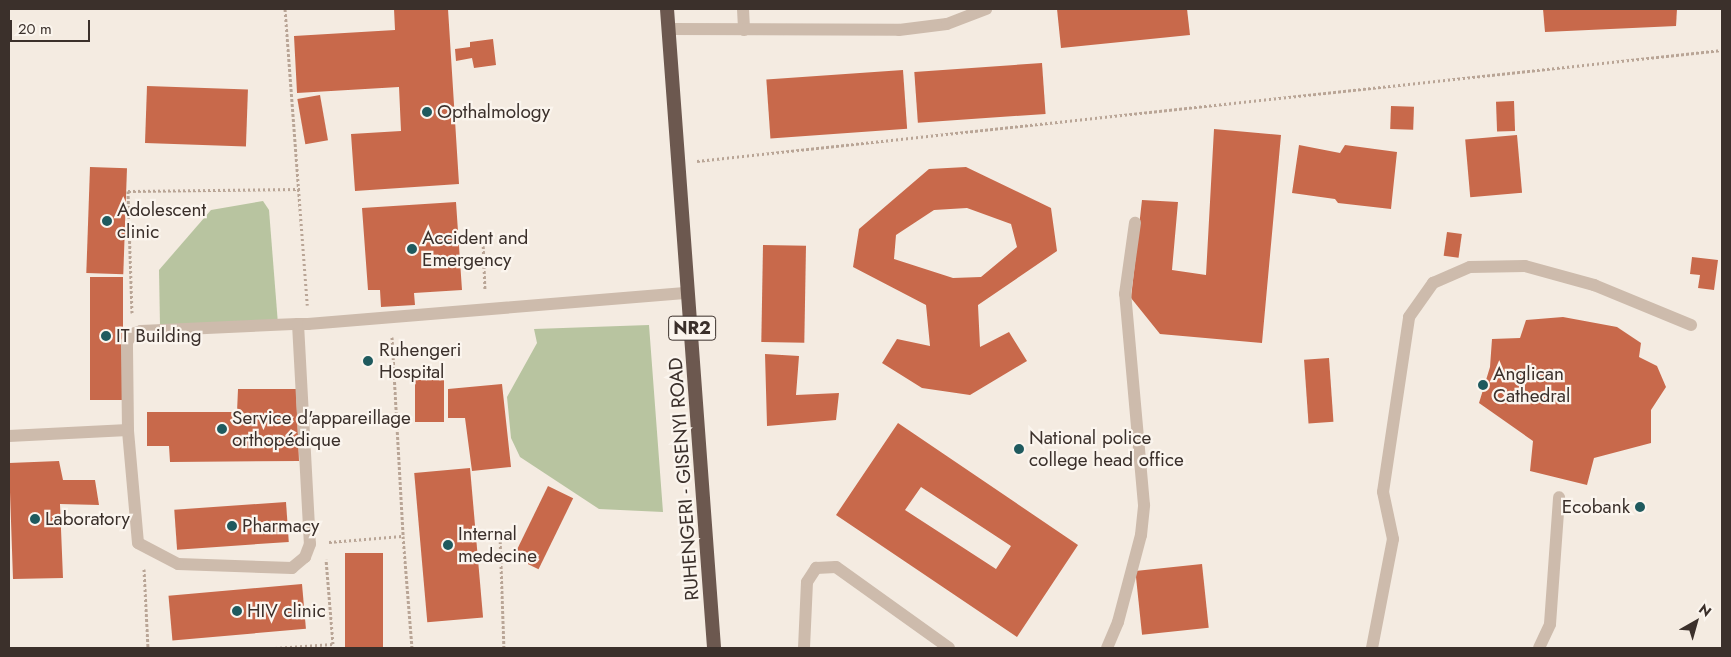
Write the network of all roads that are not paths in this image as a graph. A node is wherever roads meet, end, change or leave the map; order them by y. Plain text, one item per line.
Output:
1 (667, 9) edge
2 (743, 9) edge
3 (986, 9) edge
4 (668, 29) junction
5 (744, 30) junction
6 (1135, 223) dead end
7 (688, 293) junction
8 (303, 324) junction
9 (1691, 325) dead end
10 (128, 430) junction
11 (9, 436) edge
12 (1560, 497) dead end
13 (714, 648) edge
14 (804, 648) edge
15 (949, 648) edge
16 (1107, 648) edge
17 (1372, 648) edge
18 (1538, 648) edge

1 - 4 highway, RUHENGERI - GISENYI ROAD / NR2
2 - 5 lane
3 - 5 lane
4 - 5 lane
4 - 7 highway, RUHENGERI - GISENYI ROAD / NR2
6 - 16 lane
7 - 8 lane
7 - 13 highway, RUHENGERI - GISENYI ROAD / NR2
8 - 10 lane
8 - 10 lane
9 - 17 lane
10 - 11 lane
12 - 18 lane
14 - 15 lane

